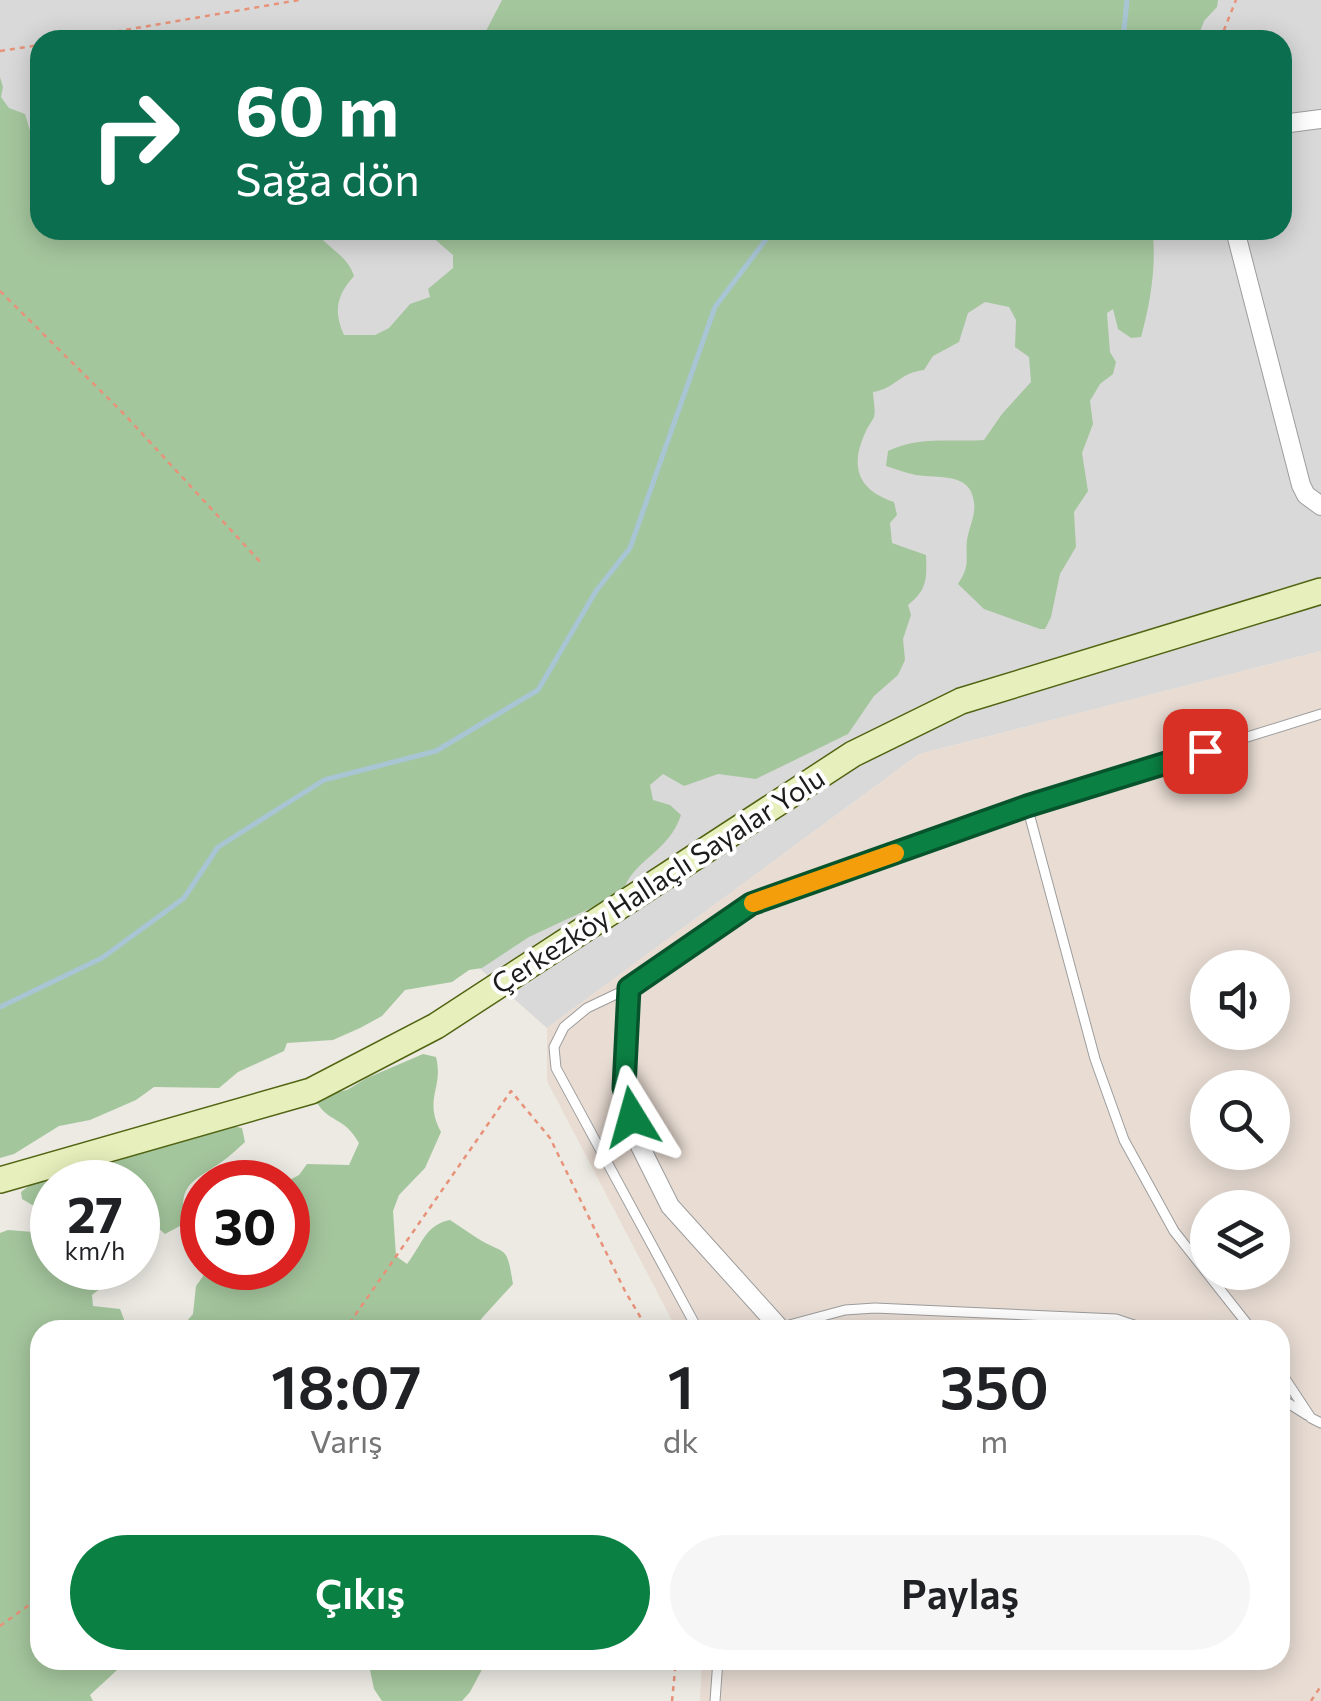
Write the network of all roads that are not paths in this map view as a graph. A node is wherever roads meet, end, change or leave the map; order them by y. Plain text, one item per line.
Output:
1 (1321, 120) edge
2 (1292, 123) edge
3 (1238, 240) edge
4 (1321, 506) edge
5 (1321, 591) edge
6 (1321, 714) edge
7 (1027, 806) junction
8 (629, 988) junction
9 (0, 1180) edge
10 (693, 1320) edge
11 (771, 1320) edge
12 (808, 1320) edge
13 (1119, 1320) edge
14 (1244, 1320) edge
15 (1290, 1385) edge
16 (1290, 1404) edge
17 (1316, 1421) edge
18 (717, 1670) edge
19 (715, 1701) edge

1 - 2 street
3 - 4 street
5 - 9 main road, Çerkezköy Hallaçlı Sayalar Yolu
6 - 7 lane
7 - 8 lane
7 - 14 lane
8 - 10 lane
8 - 11 street
12 - 13 lane
15 - 17 lane
16 - 17 lane
18 - 19 lane

